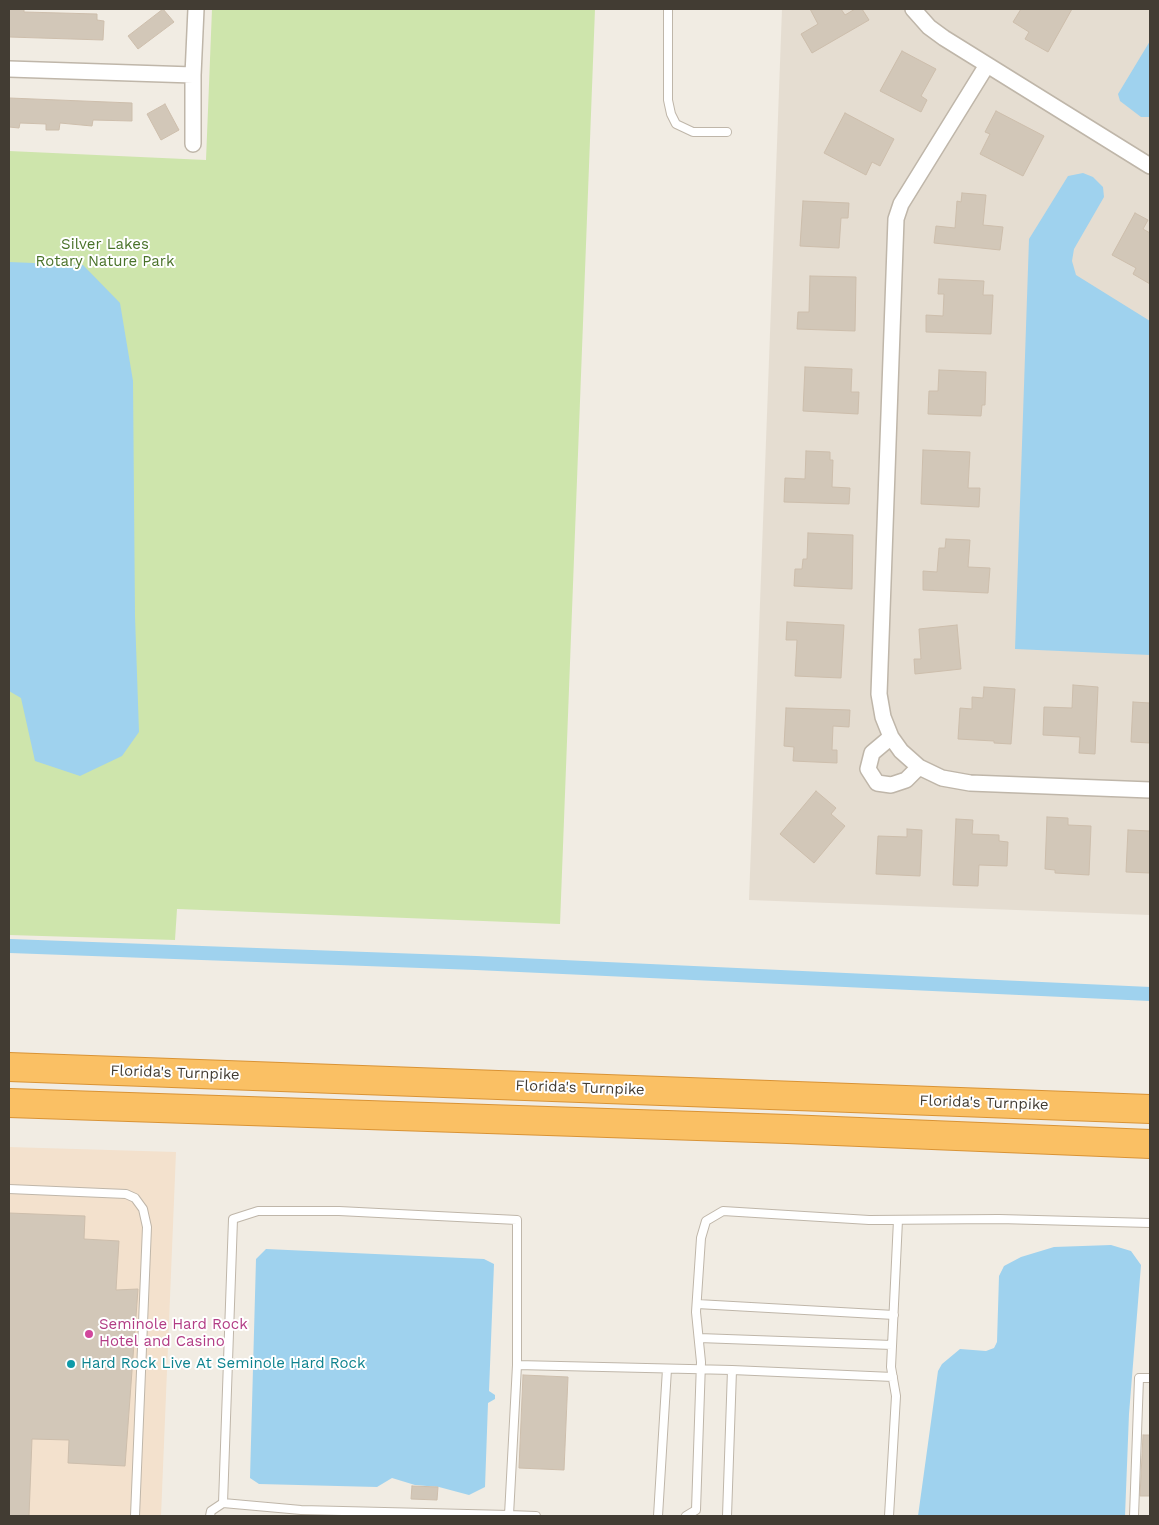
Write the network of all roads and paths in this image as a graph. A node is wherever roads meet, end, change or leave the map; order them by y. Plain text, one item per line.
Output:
1 (196, 9) edge
2 (668, 9) edge
3 (913, 9) edge
4 (987, 64) junction
5 (9, 70) edge
6 (193, 75) junction
7 (727, 132) dead end
8 (193, 144) dead end
9 (1150, 166) edge
10 (891, 737) junction
11 (919, 767) junction
12 (1150, 790) edge
13 (9, 1067) edge
14 (9, 1103) edge
15 (1150, 1109) edge
16 (1150, 1144) edge
17 (9, 1189) edge
18 (898, 1220) junction
19 (1150, 1223) edge
20 (697, 1304) junction
21 (894, 1315) junction
22 (699, 1338) junction
23 (892, 1345) junction
24 (517, 1365) junction
25 (666, 1369) junction
26 (700, 1370) junction
27 (732, 1370) junction
28 (893, 1377) junction
29 (1150, 1378) edge
30 (223, 1503) junction
31 (335, 1514) edge
32 (467, 1515) edge
33 (509, 1515) junction
34 (135, 1516) edge
35 (210, 1516) edge
36 (536, 1516) edge
37 (658, 1516) edge
38 (686, 1516) edge
39 (727, 1516) edge
40 (889, 1516) edge
41 (1134, 1516) edge

1 - 6 street
2 - 7 lane
3 - 4 street
4 - 9 street
4 - 10 street
5 - 6 street
6 - 8 street
10 - 11 street
10 - 11 street
11 - 12 street
13 - 15 highway, Florida's Turnpike
14 - 16 highway
17 - 34 lane
18 - 19 lane
18 - 20 lane
18 - 21 lane
20 - 21 lane
20 - 22 lane
21 - 23 lane
22 - 23 lane
22 - 26 lane
23 - 28 lane
24 - 25 lane
24 - 30 lane
24 - 33 lane
25 - 26 lane
25 - 37 lane
26 - 27 lane
26 - 38 lane
27 - 28 lane
27 - 39 lane
28 - 40 lane
29 - 41 lane
30 - 31 lane
30 - 35 lane
31 - 32 lane
32 - 33 lane
33 - 36 lane

